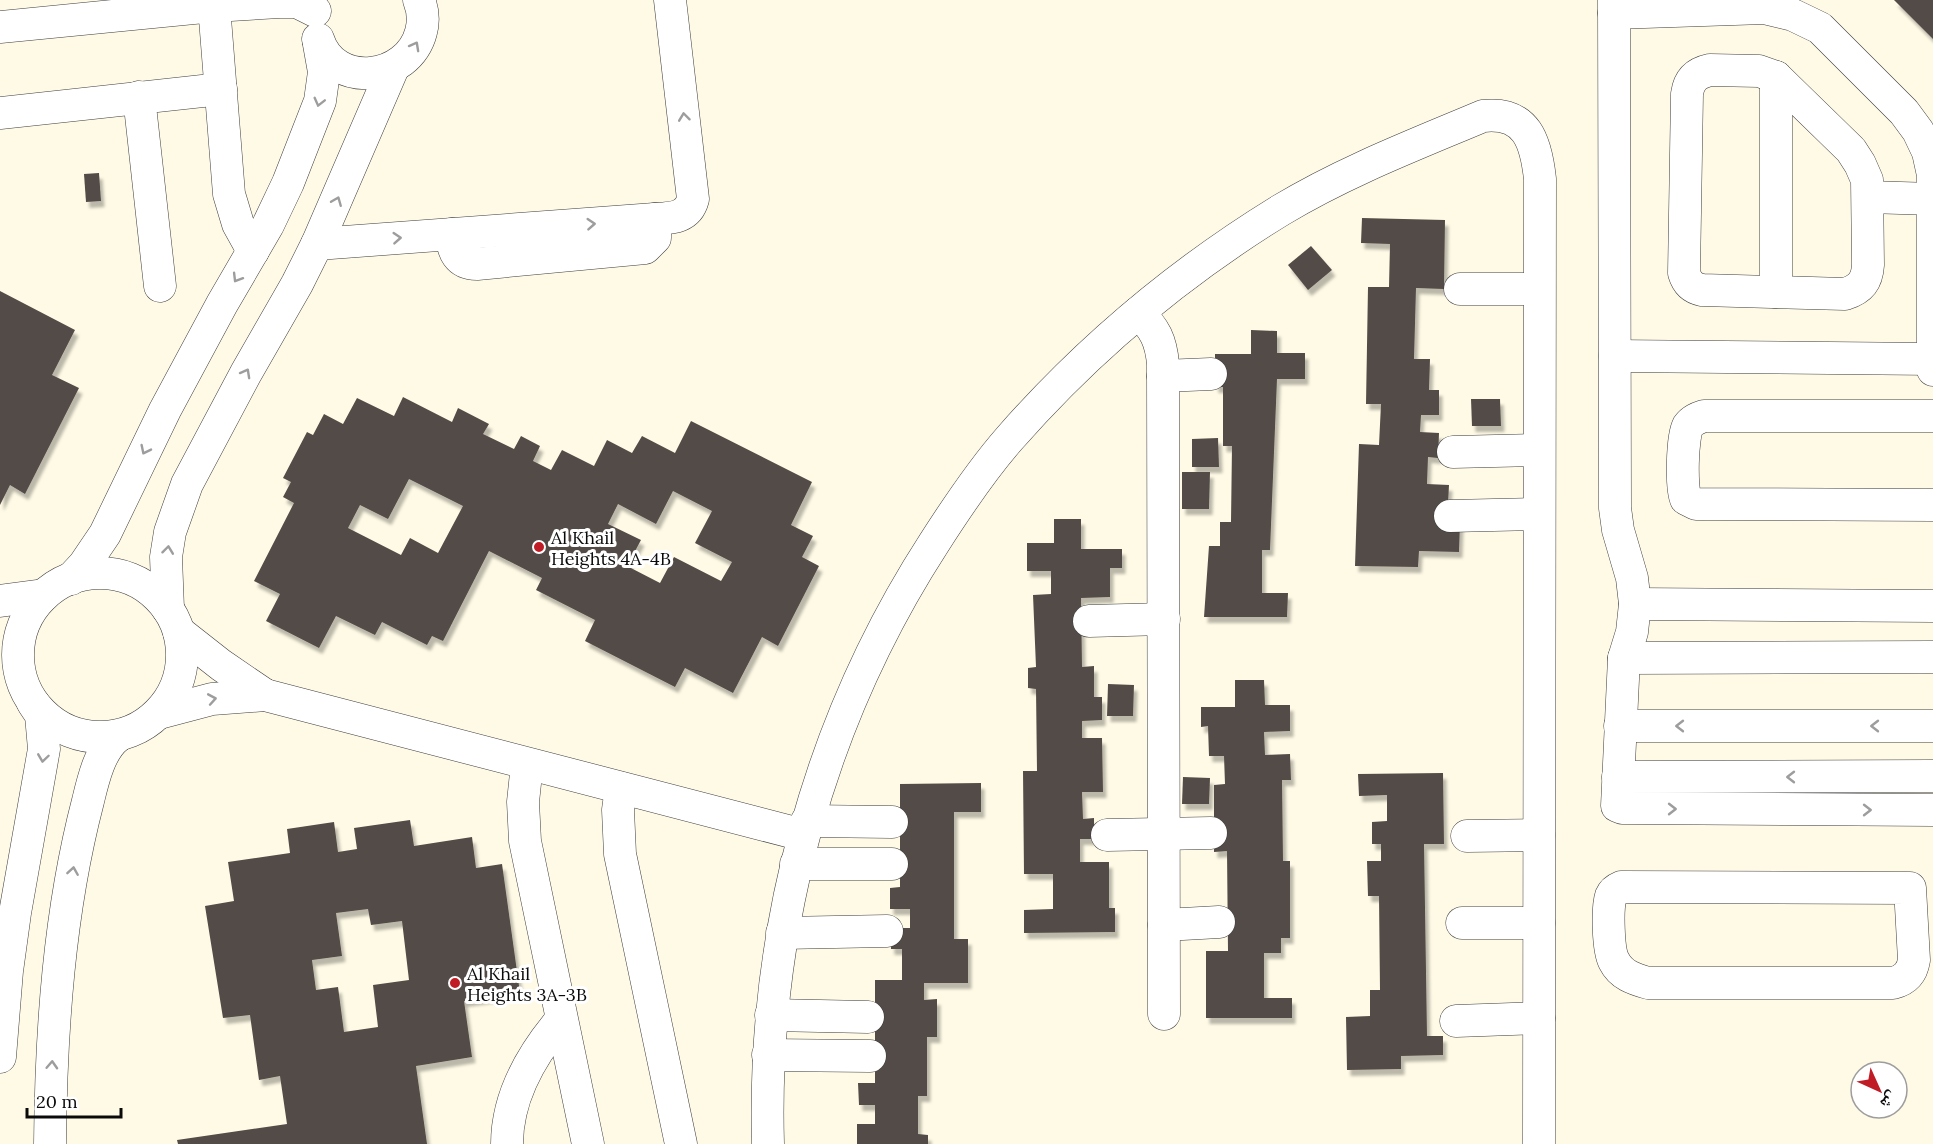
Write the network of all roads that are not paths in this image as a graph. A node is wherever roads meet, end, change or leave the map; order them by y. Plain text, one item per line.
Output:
1 (419, 0) edge
2 (670, 0) edge
3 (317, 5) edge
4 (214, 6) junction
5 (1614, 6) edge
6 (0, 27) edge
7 (320, 44) junction
8 (393, 68) junction
9 (1776, 77) junction
10 (221, 89) junction
11 (139, 97) junction
12 (0, 113) edge
13 (1868, 197) junction
14 (1933, 199) edge
15 (317, 244) junction
16 (253, 251) junction
17 (159, 286) dead end
18 (1460, 289) dead end
19 (1538, 289) junction
20 (1776, 292) junction
21 (1138, 313) junction
22 (1615, 356) junction
23 (1933, 359) edge
24 (1933, 370) edge
25 (1211, 374) dead end
26 (1163, 376) junction
27 (1933, 416) edge
28 (1539, 450) junction
29 (1453, 452) dead end
30 (1933, 505) edge
31 (1539, 514) junction
32 (1450, 516) dead end
33 (71, 579) junction
34 (44, 595) junction
35 (0, 601) edge
36 (1635, 604) junction
37 (1933, 606) edge
38 (1164, 619) junction
39 (173, 621) junction
40 (1089, 621) dead end
41 (9, 656) edge
42 (1933, 657) edge
43 (1624, 658) junction
44 (266, 695) junction
45 (32, 703) junction
46 (159, 713) junction
47 (1620, 726) junction
48 (1933, 726) edge
49 (117, 736) junction
50 (527, 764) junction
51 (1933, 776) edge
52 (621, 788) junction
53 (1617, 790) junction
54 (1933, 810) edge
55 (892, 822) dead end
56 (1211, 833) dead end
57 (1107, 835) dead end
58 (1164, 835) junction
59 (1539, 835) junction
60 (1467, 836) dead end
61 (802, 840) junction
62 (892, 864) dead end
63 (1921, 887) edge
64 (1219, 922) dead end
65 (1462, 923) dead end
66 (1539, 923) junction
67 (1164, 925) junction
68 (887, 931) dead end
69 (782, 933) junction
70 (1164, 1014) dead end
71 (771, 1015) junction
72 (868, 1017) dead end
73 (1539, 1018) junction
74 (561, 1020) junction
75 (1456, 1021) dead end
76 (768, 1055) junction
77 (870, 1056) dead end
78 (0, 1057) edge
79 (50, 1144) edge
80 (507, 1144) edge
81 (588, 1144) edge
82 (681, 1144) edge
83 (768, 1144) edge
84 (1539, 1144) edge

8 -> 1 street
15 -> 2 street
3 - 4 street
3 - 7 street
4 - 6 street
4 - 10 street
5 - 14 street
5 - 22 street
7 - 8 street
7 -> 16 street
15 -> 8 street
9 - 13 street
9 - 20 street
9 - 20 street
10 - 11 street
10 - 16 street
11 - 12 street
11 - 17 street
13 - 14 street
13 - 20 street
14 - 23 street
39 -> 15 street
16 -> 33 street
18 - 19 street
19 - 21 street
19 - 28 street
21 - 26 street
21 - 61 street
22 - 23 street
22 - 36 street
23 - 24 street
25 - 26 street
26 - 38 street
27 - 30 street
28 - 29 street
28 - 31 street
31 - 32 street
31 - 59 street
33 - 34 street
33 - 39 street
34 - 35 street
34 - 41 street
36 - 37 street
36 - 43 street
38 - 40 street
38 - 58 street
39 - 44 street
39 - 46 street
41 - 45 street
42 - 43 street
43 - 47 street
46 -> 44 street
44 - 50 street
45 - 49 street
45 -> 78 street
46 - 49 street
48 -> 47 street
47 - 53 street
79 -> 49 street
50 - 52 street
50 - 74 street
51 -> 53 street
52 - 61 street
52 - 82 street
53 -> 54 street
55 - 61 street
56 - 58 street
57 - 58 street
58 - 67 street
59 - 60 street
59 - 66 street
61 - 62 street
61 - 69 street
63 - 63 street
64 - 67 street
65 - 66 street
66 - 73 street
67 - 70 street
68 - 69 street
69 - 71 street
71 - 72 street
71 - 76 street
73 - 75 street
73 - 84 street
74 - 80 street
74 - 81 street
76 - 77 street
76 - 83 street

